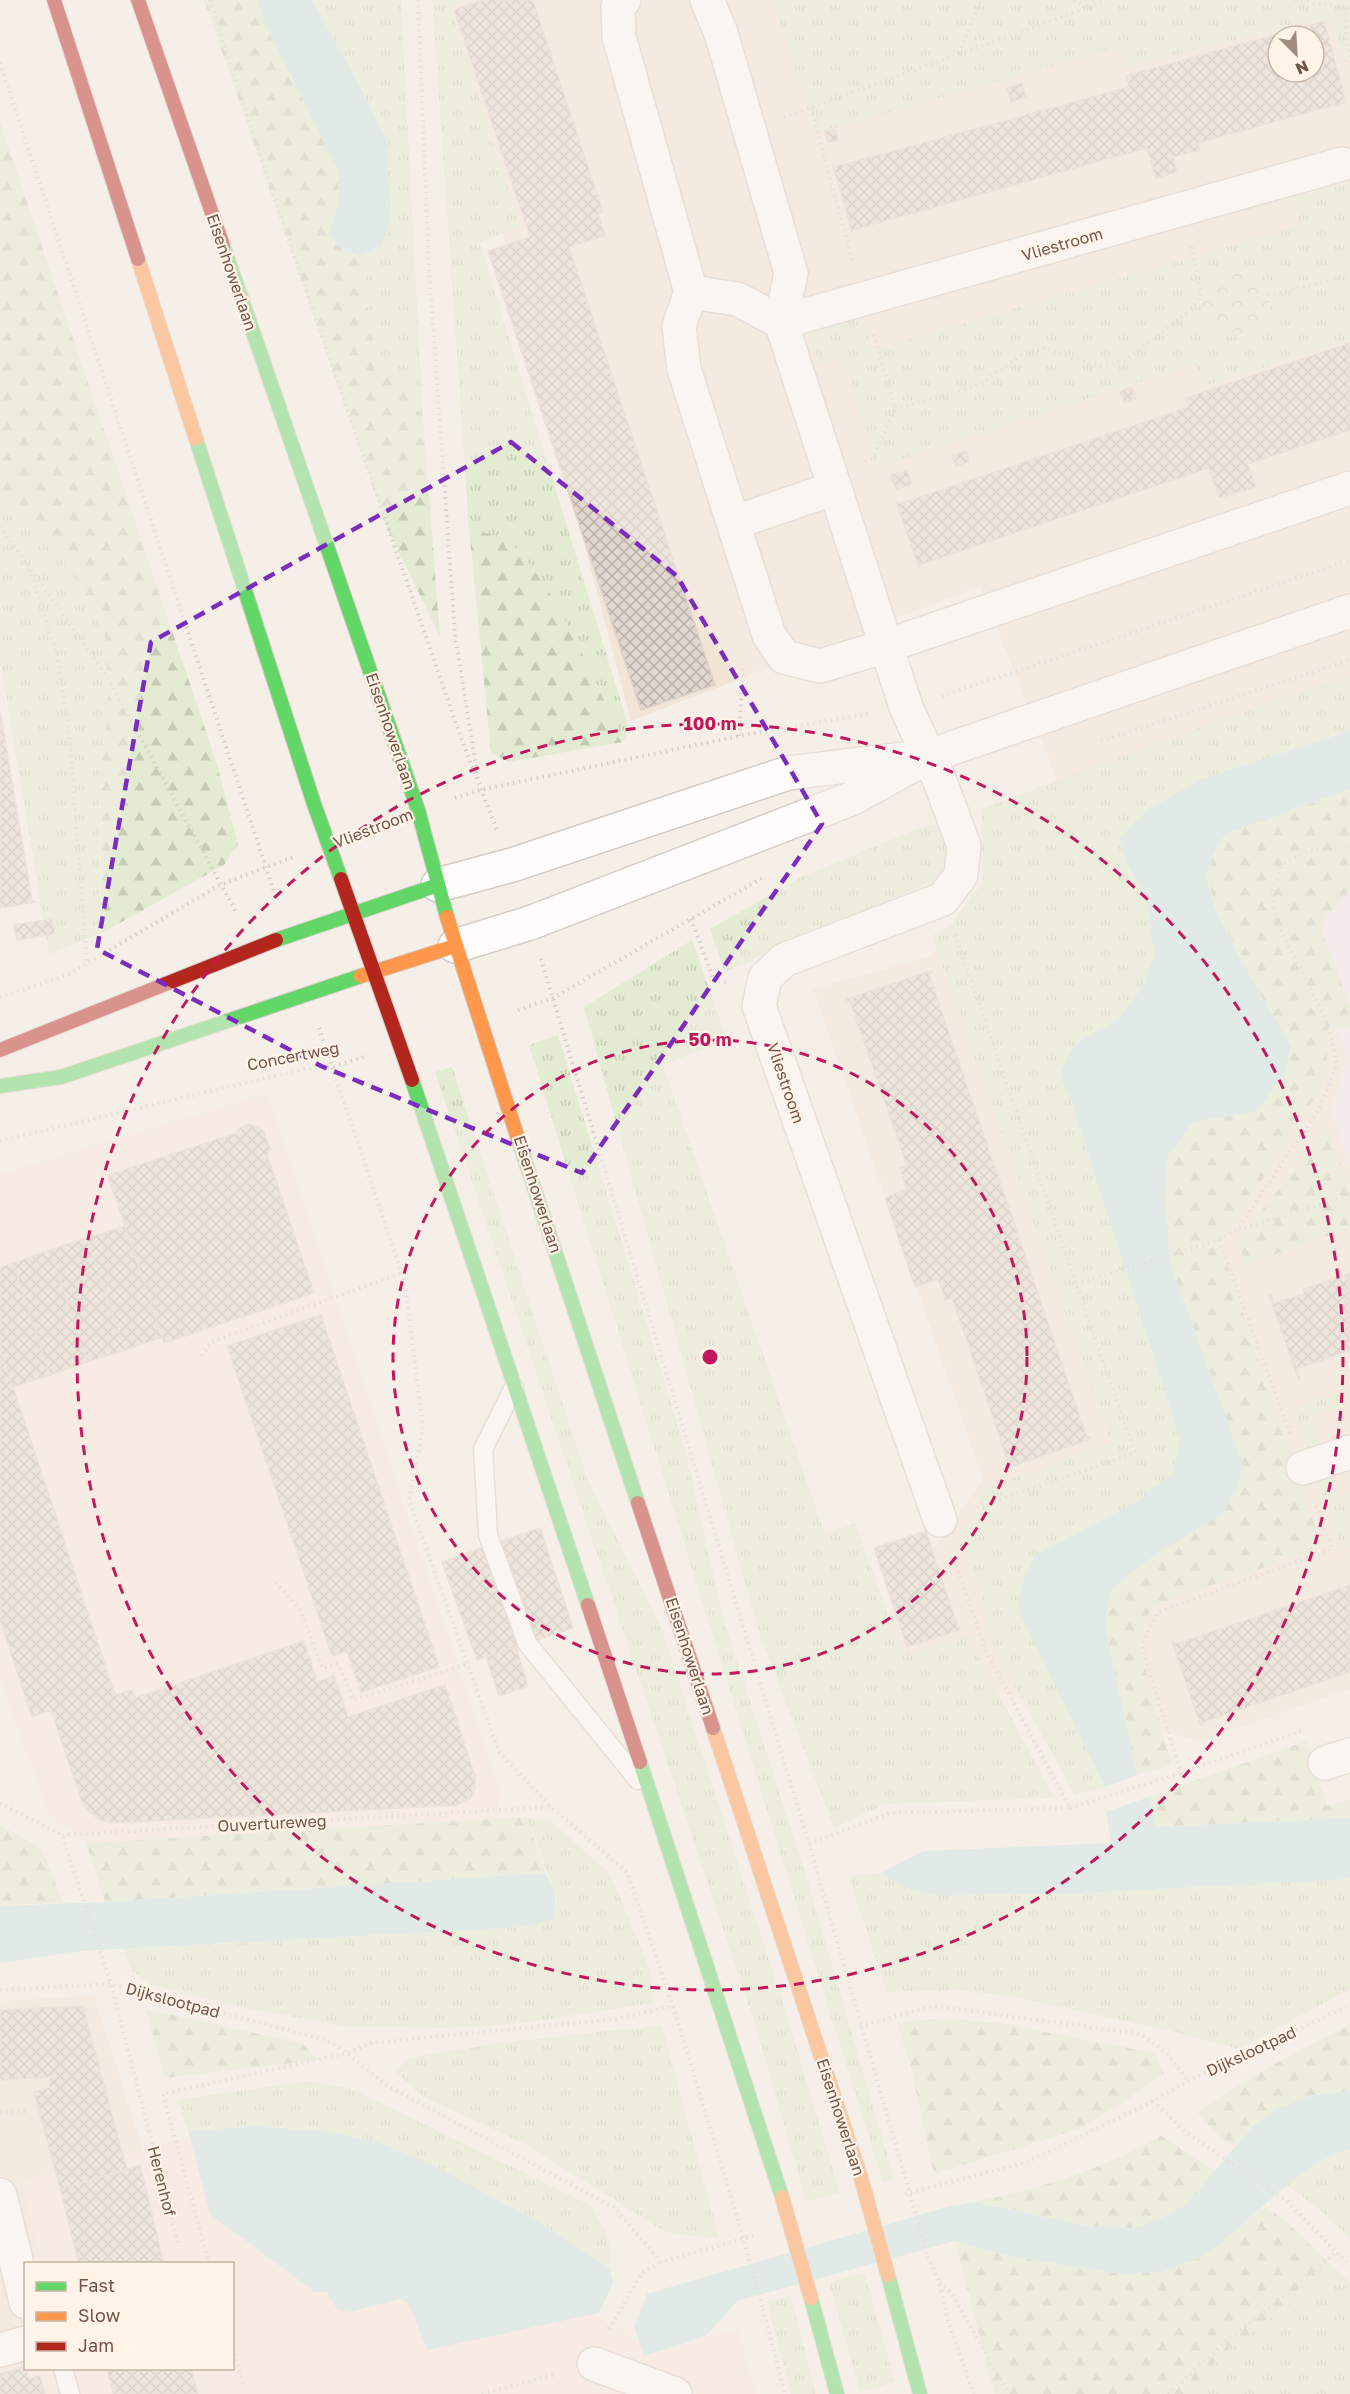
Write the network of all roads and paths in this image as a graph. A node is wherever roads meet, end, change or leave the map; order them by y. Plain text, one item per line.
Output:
1 (54, 0) edge
2 (138, 0) edge
3 (210, 0) edge
4 (418, 0) edge
5 (624, 0) edge
6 (707, 0) edge
7 (981, 0) edge
8 (1074, 0) edge
9 (1094, 0) edge
10 (1109, 0) edge
11 (1295, 0) edge
12 (1088, 8) junction
13 (1348, 8) edge
14 (959, 53) junction
15 (1350, 61) edge
16 (0, 63) edge
17 (749, 128) junction
18 (1342, 164) dead end
19 (1182, 210) junction
20 (1350, 276) edge
21 (691, 292) junction
22 (1268, 296) dead end
23 (781, 322) junction
24 (895, 409) dead end
25 (835, 488) junction
26 (1350, 488) edge
27 (733, 523) junction
28 (0, 526) edge
29 (27, 564) junction
30 (1350, 611) edge
31 (769, 635) junction
32 (886, 646) junction
33 (739, 736) dead end
34 (929, 756) junction
35 (480, 790) junction
36 (418, 810) junction
37 (330, 845) junction
38 (1350, 847) edge
39 (512, 865) junction
40 (266, 867) junction
41 (220, 885) junction
42 (438, 885) junction
43 (943, 899) junction
44 (353, 913) junction
45 (691, 919) dead end
46 (288, 935) junction
47 (455, 946) junction
48 (258, 947) junction
49 (87, 964) junction
50 (373, 972) junction
51 (765, 978) junction
52 (308, 993) junction
53 (0, 998) edge
54 (482, 1022) junction
55 (401, 1046) junction
56 (0, 1050) edge
57 (332, 1067) junction
58 (0, 1086) edge
59 (0, 1141) edge
60 (1350, 1195) edge
61 (1238, 1230) junction
62 (1219, 1240) junction
63 (402, 1274) junction
64 (1076, 1284) junction
65 (202, 1356) dead end
66 (515, 1385) junction
67 (1350, 1452) edge
68 (1303, 1468) junction
69 (940, 1520) junction
70 (276, 1582) dead end
71 (468, 1664) junction
72 (1290, 1735) dead end
73 (1181, 1773) junction
74 (652, 1798) junction
75 (0, 1803) edge
76 (551, 1807) junction
77 (1070, 1808) junction
78 (62, 1835) junction
79 (809, 1844) junction
80 (111, 1984) junction
81 (0, 1990) edge
82 (1350, 2005) edge
83 (673, 2006) junction
84 (860, 2026) junction
85 (347, 2053) junction
86 (1188, 2080) junction
87 (28, 2111) dead end
88 (0, 2113) edge
89 (0, 2195) edge
90 (178, 2244) dead end
91 (1336, 2252) junction
92 (208, 2262) edge
93 (661, 2262) dead end
94 (1350, 2264) edge
95 (939, 2281) junction
96 (24, 2294) edge
97 (610, 2326) dead end
98 (24, 2344) edge
99 (0, 2350) edge
100 (234, 2355) edge
101 (594, 2364) joint
102 (64, 2370) edge
103 (243, 2384) dead end
104 (70, 2394) edge
105 (482, 2394) edge
106 (675, 2394) edge
107 (785, 2394) edge
108 (837, 2394) edge
109 (920, 2394) edge
110 (974, 2394) edge
111 (1011, 2394) edge
112 (1168, 2394) edge

1 - 37 main road
2 - 36 main road, Eisenhowerlaan
3 - 35 path
4 - 35 path
5 - 21 street
6 - 17 street
7 - 14 path
8 - 12 path
9 - 12 path
10 - 12 path
11 - 13 path
12 - 14 path
13 - 15 path
14 - 17 path
16 - 40 path
17 - 23 street
18 - 19 street, Vliestroom
19 - 23 street, Vliestroom
19 - 24 path
20 - 22 path
21 - 23 street
21 - 27 street
23 - 25 street
25 - 27 street
25 - 32 street
26 - 32 street
27 - 31 street
28 - 29 path
29 - 41 path
29 - 49 path
30 - 34 street
31 - 32 street
31 - 33 path
32 - 34 street
34 - 39 street
34 - 43 street
34 - 47 street
35 - 36 path, Vliestroom
35 - 39 path
36 - 37 path, Vliestroom
36 - 42 main road, Eisenhowerlaan
37 - 40 path, Vliestroom
37 - 44 main road
38 - 61 path
39 - 42 street
40 - 41 path
40 - 46 path
41 - 48 path
41 - 49 path
42 - 44 main road
42 - 47 main road, Eisenhowerlaan
43 - 51 street
43 - 64 path
44 - 46 main road
44 - 50 main road
45 - 51 path
46 - 48 main road
47 - 50 main road
47 - 54 main road, Eisenhowerlaan
48 - 56 main road
49 - 53 path
50 - 52 main road
50 - 55 main road
51 - 69 street, Vliestroom
52 - 57 path
52 - 58 main road
54 - 79 path
54 - 109 main road, Eisenhowerlaan, bridge
55 - 57 path, Concertweg
55 - 66 main road
57 - 59 path, Concertweg
57 - 63 path
60 - 61 path
61 - 62 path
62 - 64 path
62 - 68 path
63 - 65 path
63 - 71 path
64 - 69 path
66 - 74 main road
66 - 74 lane
67 - 68 street
68 - 73 path
69 - 77 path
70 - 71 path
71 - 76 path
72 - 73 path
73 - 77 path
74 - 108 main road, bridge
75 - 78 path
76 - 78 path, Ouvertureweg
76 - 83 path
77 - 79 path
78 - 80 path, Dijkslootpad
79 - 84 path
80 - 81 path
80 - 85 path, Dijkslootpad
80 - 90 path, Herenhof
82 - 86 path, Dijkslootpad
83 - 85 path
83 - 107 path, bridge
84 - 86 path
84 - 95 path, bridge
85 - 92 path
86 - 91 path, Dijkslootpad
87 - 88 path
89 - 96 street
91 - 94 path
91 - 112 path
93 - 97 path
95 - 110 path
95 - 111 path
98 - 99 street
100 - 103 path
101 - 105 path
101 - 106 street
102 - 104 lane

